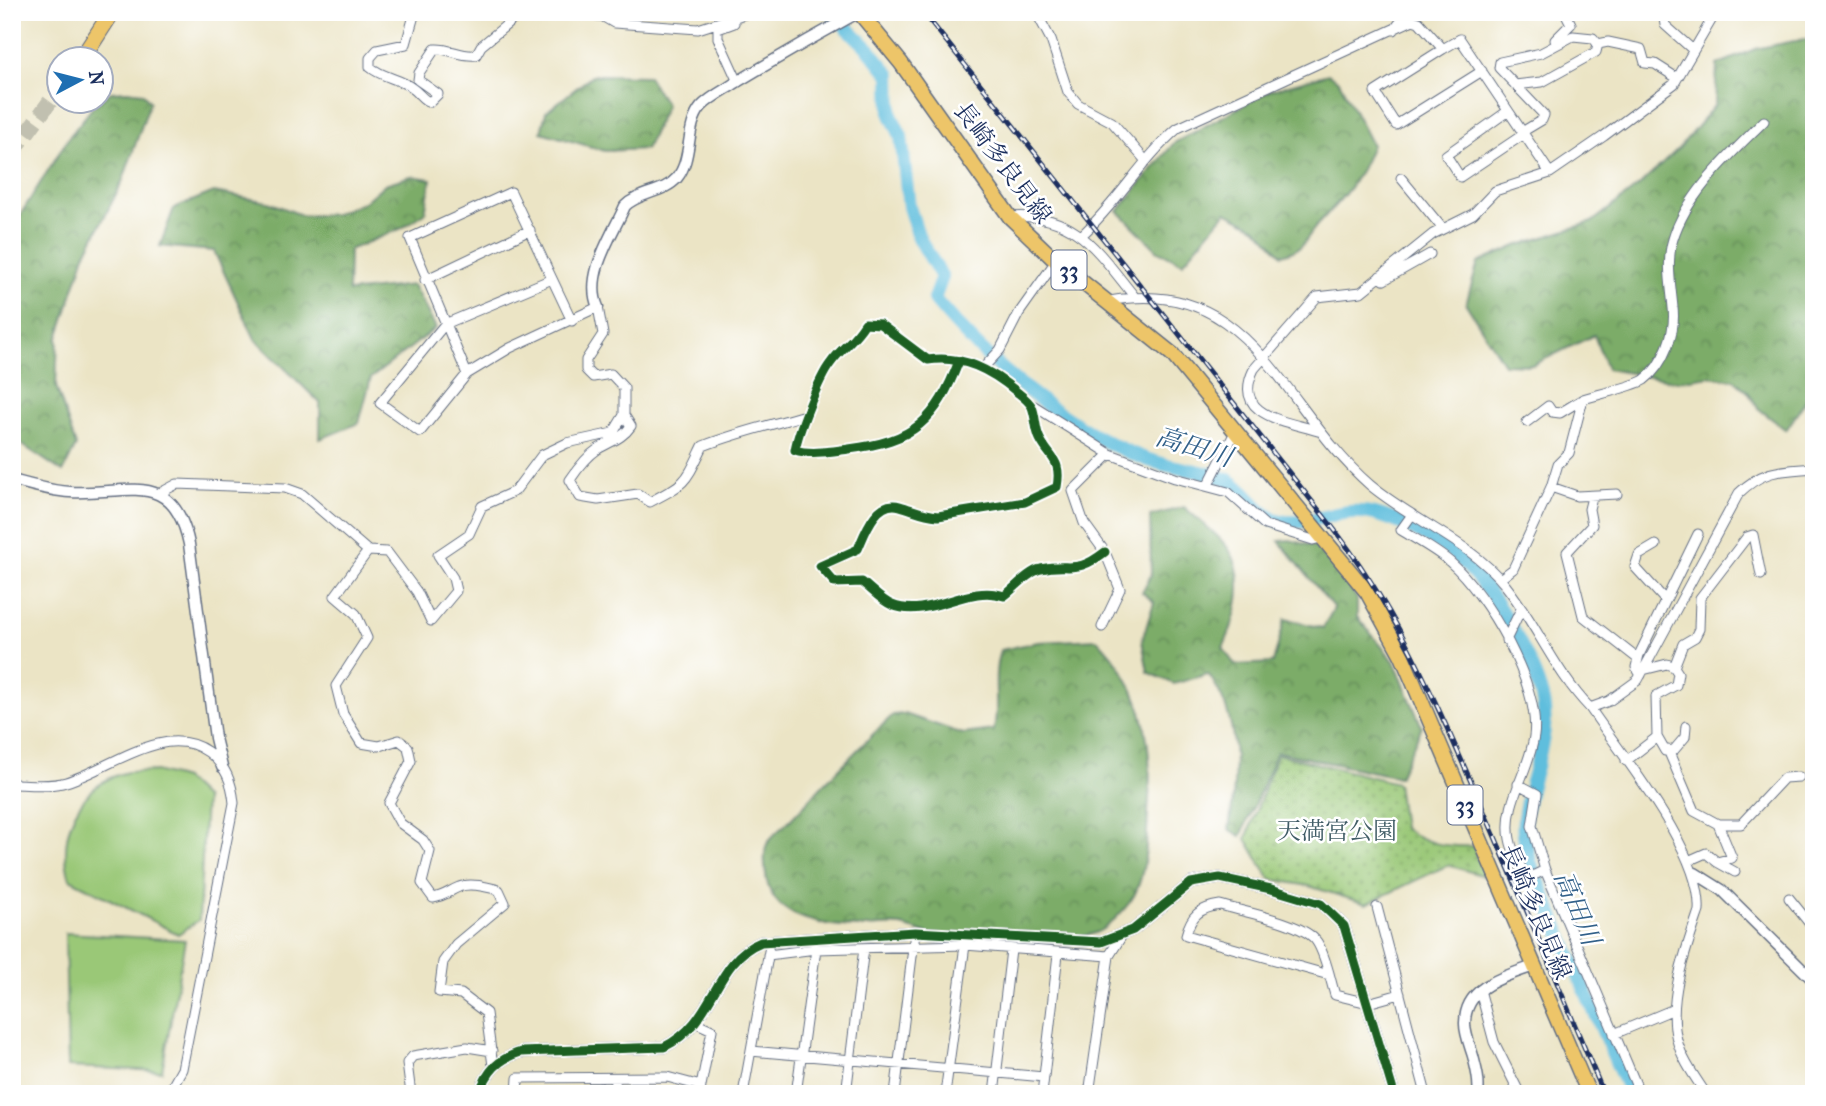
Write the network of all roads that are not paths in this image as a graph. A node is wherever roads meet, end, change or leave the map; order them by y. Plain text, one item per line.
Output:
1 (103, 12) edge
2 (112, 12) edge
3 (415, 12) edge
4 (522, 12) edge
5 (537, 12) edge
6 (1036, 12) edge
7 (1408, 12) edge
8 (1565, 12) edge
9 (1663, 12) edge
10 (1716, 12) edge
11 (750, 13) edge
12 (854, 15) edge
13 (1394, 31) junction
14 (1598, 44) junction
15 (85, 46) edge
16 (87, 46) edge
17 (1443, 48) junction
18 (1693, 50) junction
19 (1537, 54) junction
20 (1482, 71) junction
21 (1677, 78) junction
22 (738, 82) junction
23 (1515, 85) junction
24 (1508, 111) junction
25 (1764, 121) dead end
26 (1523, 133) junction
27 (1146, 161) junction
28 (1550, 173) junction
29 (1401, 178) dead end
30 (1010, 217) junction
31 (1443, 229) junction
32 (530, 230) junction
33 (1083, 234) junction
34 (1430, 254) dead end
35 (1056, 261) junction
36 (1380, 276) junction
37 (552, 279) junction
38 (425, 280) junction
39 (1134, 296) junction
40 (1110, 301) junction
41 (598, 307) junction
42 (572, 321) junction
43 (445, 324) junction
44 (1264, 358) junction
45 (959, 361) junction
46 (986, 366) junction
47 (467, 374) junction
48 (1583, 399) junction
49 (1031, 404) junction
50 (624, 415) junction
51 (805, 415) junction
52 (1527, 422) dead end
53 (1236, 430) junction
54 (1319, 432) junction
55 (1110, 454) junction
56 (1814, 468) edge
57 (12, 480) edge
58 (1208, 485) junction
59 (1551, 487) junction
60 (160, 493) junction
61 (1617, 494) dead end
62 (1592, 497) junction
63 (1410, 518) junction
64 (1321, 533) junction
65 (1698, 534) dead end
66 (1656, 545) dead end
67 (368, 551) junction
68 (1105, 552) junction
69 (1761, 575) dead end
70 (1500, 579) junction
71 (1665, 600) junction
72 (1521, 609) junction
73 (1102, 627) dead end
74 (1506, 640) junction
75 (1638, 659) junction
76 (1674, 667) junction
77 (1642, 672) junction
78 (1590, 708) junction
79 (1686, 726) dead end
80 (1657, 737) junction
81 (1668, 750) junction
82 (1626, 761) junction
83 (222, 767) junction
84 (1799, 777) dead end
85 (12, 784) edge
86 (1518, 784) junction
87 (1718, 824) junction
88 (1688, 861) junction
89 (1717, 862) junction
90 (1545, 870) junction
91 (1735, 872) dead end
92 (1695, 873) junction
93 (1789, 898) dead end
94 (1377, 907) dead end
95 (1814, 929) edge
96 (915, 932) junction
97 (1122, 937) junction
98 (772, 940) junction
99 (965, 945) junction
100 (914, 947) junction
101 (864, 948) junction
102 (816, 949) junction
103 (1011, 950) junction
104 (1058, 954) junction
105 (768, 955) junction
106 (1109, 956) junction
107 (1534, 966) junction
108 (1329, 975) junction
109 (1814, 981) edge
110 (1480, 990) junction
111 (1400, 994) junction
112 (1368, 1003) junction
113 (1674, 1009) junction
114 (697, 1023) junction
115 (1614, 1034) junction
116 (492, 1051) junction
117 (751, 1051) junction
118 (801, 1056) junction
119 (850, 1059) junction
120 (898, 1063) junction
121 (493, 1066) junction
122 (949, 1067) junction
123 (997, 1071) junction
124 (1044, 1077) junction
125 (616, 1079) junction
126 (701, 1090) edge
127 (168, 1094) edge
128 (411, 1094) edge
129 (479, 1094) edge
130 (517, 1094) edge
131 (612, 1094) edge
132 (743, 1094) edge
133 (796, 1094) edge
134 (846, 1094) edge
135 (894, 1094) edge
136 (945, 1094) edge
137 (994, 1094) edge
138 (1042, 1094) edge
139 (1090, 1094) edge
140 (1394, 1094) edge
141 (1426, 1094) edge
142 (1478, 1094) edge
143 (1520, 1094) edge
144 (1589, 1094) edge
145 (1640, 1094) edge
146 (1706, 1094) edge

1 - 15 highway
2 - 16 highway
3 - 4 street
5 - 11 street
6 - 27 street
7 - 13 street
8 - 19 street
9 - 18 street
10 - 18 street
11 - 22 street
12 - 22 street
12 - 30 main road, 長崎多良見線 / 33
13 - 17 street
13 - 27 street
14 - 19 street
14 - 21 street
14 - 23 street
17 - 20 street
17 - 20 street
18 - 21 street
19 - 23 street
20 - 24 street
21 - 28 street
22 - 41 street
23 - 26 street
24 - 26 street
24 - 26 street
25 - 48 street
26 - 28 street
27 - 33 street
28 - 31 street
29 - 31 street
30 - 33 street
30 - 35 main road, 長崎多良見線 / 33
31 - 36 street
32 - 37 street
32 - 38 street
32 - 38 street
33 - 39 street
34 - 36 street
35 - 40 main road, 長崎多良見線 / 33
35 - 46 street
36 - 44 street
37 - 42 street
37 - 43 street
38 - 43 street
39 - 40 street
39 - 44 street
40 - 53 main road, 長崎多良見線 / 33
41 - 42 street
41 - 50 street
42 - 47 street
43 - 47 street
43 - 47 street
44 - 54 street
44 - 54 street
45 - 46 street
45 - 51 street
45 - 51 street
46 - 49 street
48 - 52 street
48 - 59 street
49 - 55 street
49 - 68 street
50 - 51 street
50 - 67 street
53 - 58 street
53 - 64 main road, 長崎多良見線 / 33
54 - 63 street
55 - 58 street
55 - 68 street
56 - 77 street
57 - 60 street
58 - 64 street
59 - 62 street
59 - 70 street
60 - 67 street
60 - 83 street
61 - 62 street
62 - 75 street
63 - 70 street
63 - 74 street
64 - 107 main road, 長崎多良見線 / 33
65 - 71 street
66 - 71 street
67 - 116 street
68 - 73 street
69 - 76 street
70 - 72 street
71 - 75 street
72 - 74 street
72 - 78 street
74 - 86 street
75 - 77 street
76 - 77 street
76 - 80 street
77 - 78 street
78 - 82 street
79 - 81 street
80 - 81 street
80 - 82 street
81 - 87 street
82 - 88 street
83 - 85 street
83 - 127 street
84 - 87 street
86 - 90 street
86 - 90 street
87 - 89 street
88 - 89 street
88 - 92 street
89 - 91 street
90 - 115 street
92 - 109 street
92 - 113 street
93 - 95 street
94 - 111 street
96 - 97 street
96 - 98 street
96 - 100 street
97 - 106 street
97 - 112 street
98 - 105 street
98 - 114 street
99 - 100 street
99 - 103 street
99 - 122 street
100 - 101 street
100 - 120 street
101 - 102 street
101 - 119 street
102 - 105 street
102 - 118 street
103 - 104 street
103 - 123 street
104 - 106 street
104 - 124 street
105 - 117 street
106 - 139 street
107 - 110 street
107 - 144 main road, 長崎多良見線 / 33
108 - 108 street
108 - 112 street
110 - 142 street
110 - 143 street
111 - 112 street
111 - 141 street
112 - 140 street
113 - 115 street
113 - 146 street
114 - 121 street
114 - 126 street
115 - 145 street
116 - 121 street
116 - 128 street
117 - 118 street
117 - 132 street
118 - 119 street
118 - 133 street
119 - 120 street
119 - 134 street
120 - 122 street
120 - 135 street
121 - 129 street
122 - 123 street
122 - 136 street
123 - 124 street
123 - 137 street
124 - 138 street
125 - 126 street
125 - 130 street
125 - 131 street

